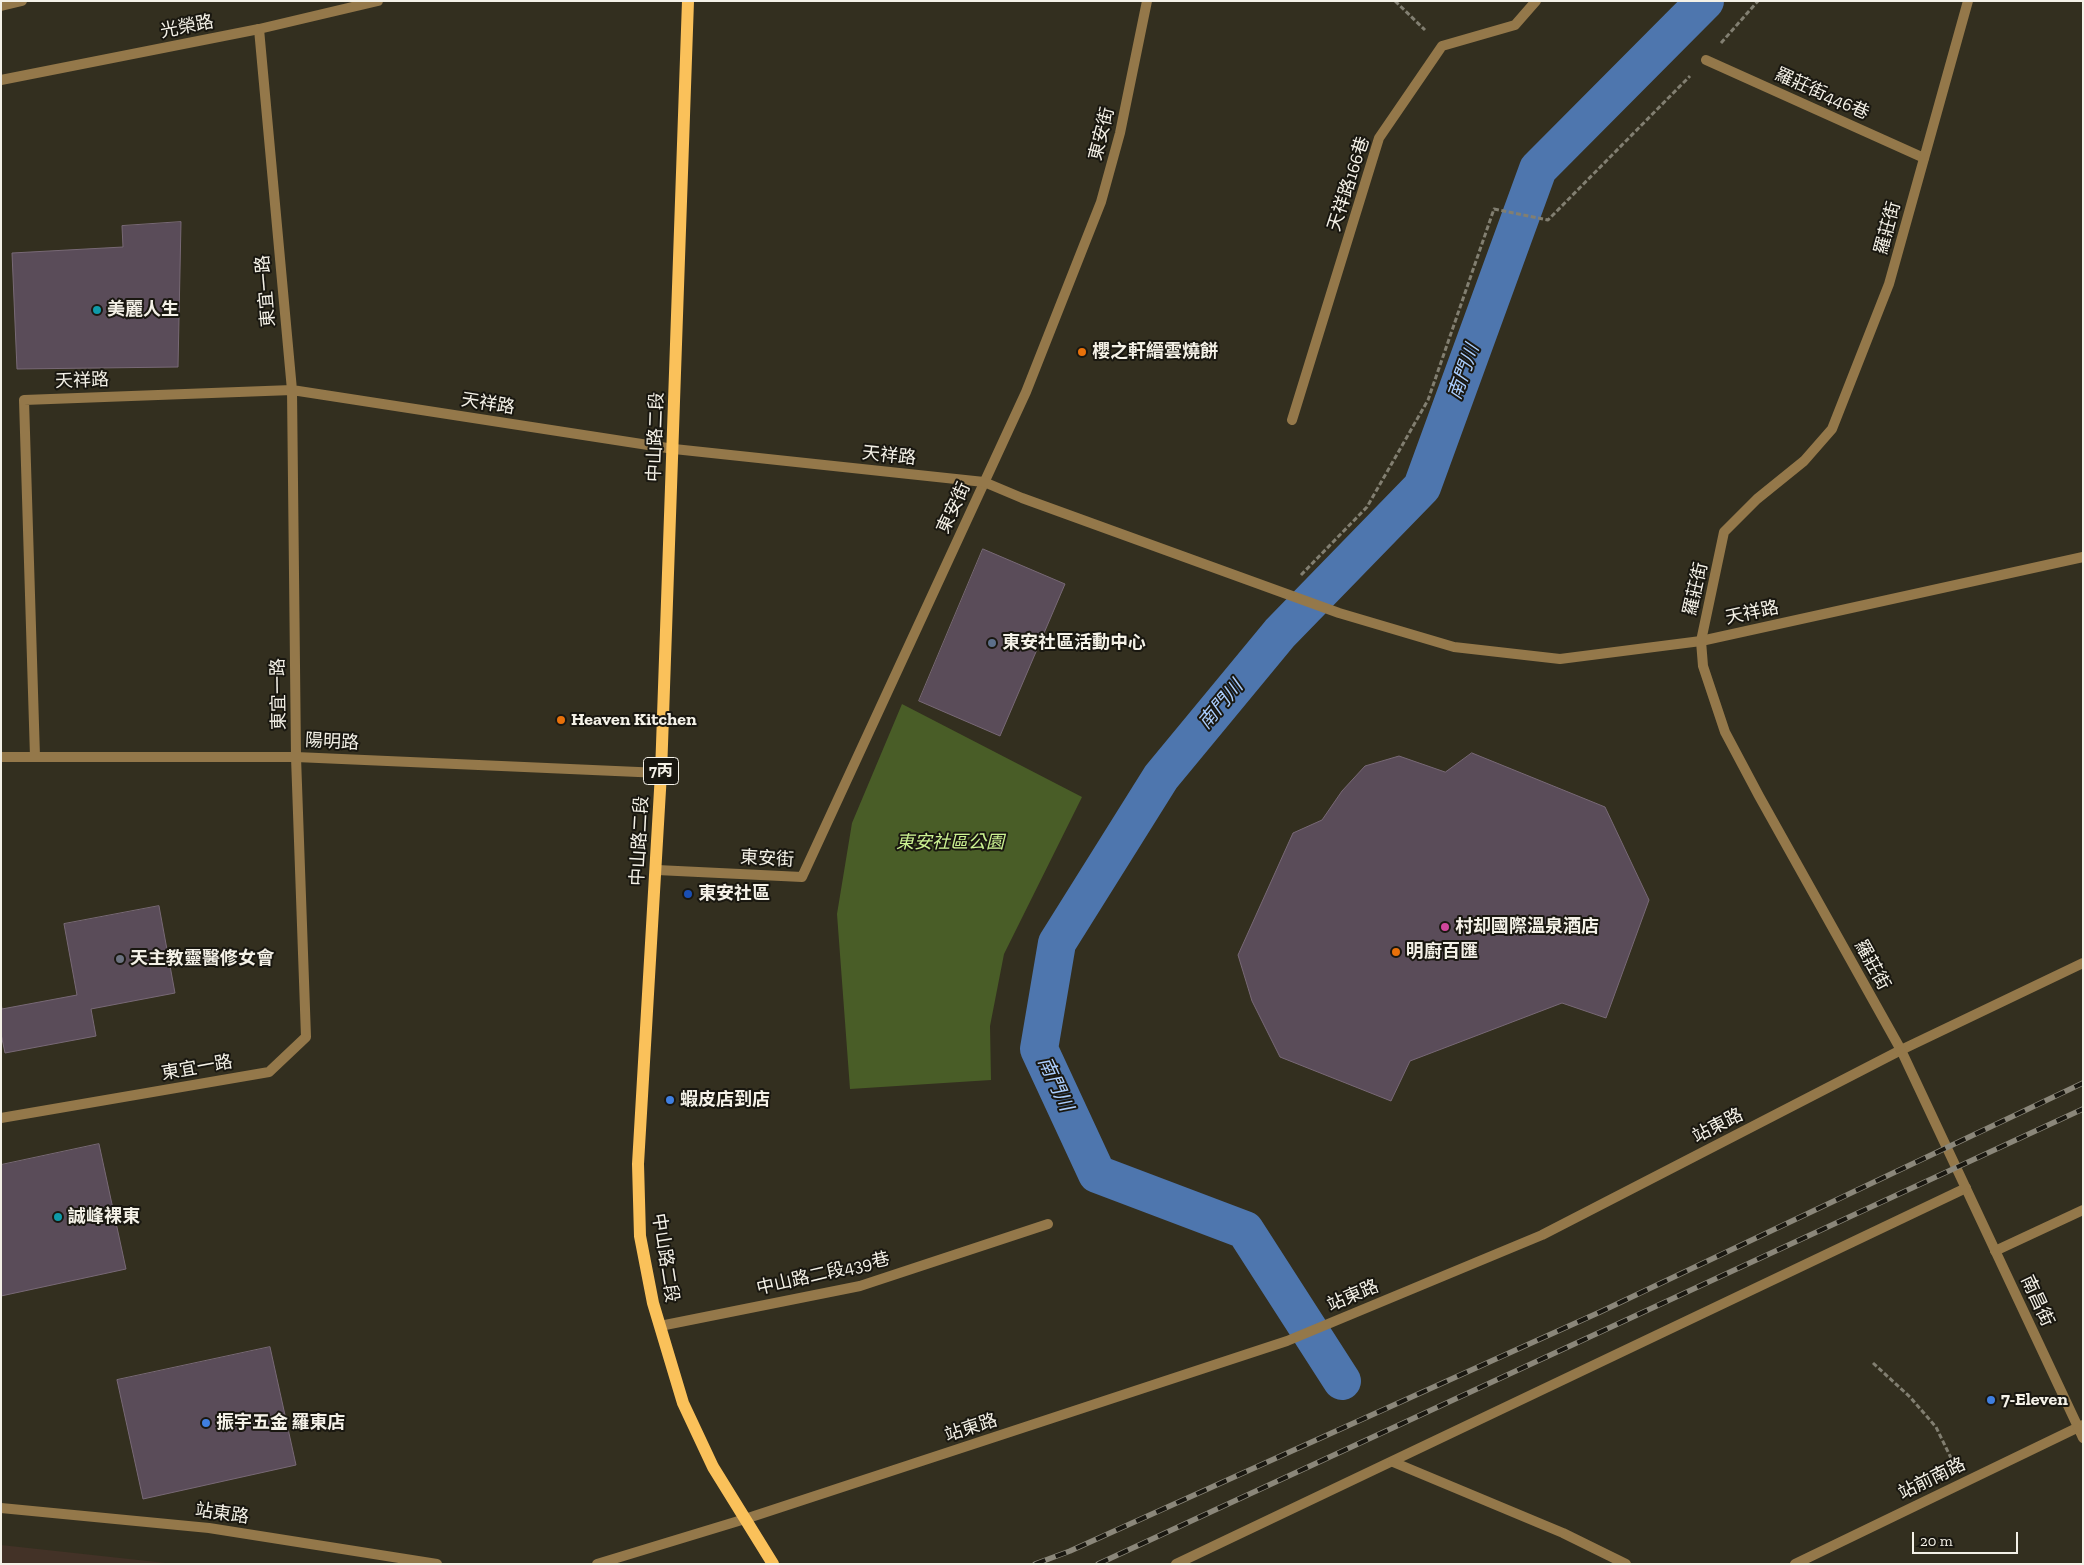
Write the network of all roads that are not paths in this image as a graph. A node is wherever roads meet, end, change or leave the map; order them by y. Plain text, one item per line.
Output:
1 (22, 1) edge
2 (378, 1) edge
3 (688, 1) edge
4 (1148, 1) edge
5 (1536, 1) edge
6 (1968, 1) edge
7 (1, 6) edge
8 (259, 29) junction
9 (1706, 60) road end
10 (1, 80) edge
11 (1924, 158) junction
12 (292, 390) junction
13 (1292, 420) dead end
14 (674, 449) junction
15 (984, 482) junction
16 (2083, 557) edge
17 (1700, 641) junction
18 (1, 757) edge
19 (35, 757) junction
20 (296, 757) junction
21 (661, 773) junction
22 (656, 870) junction
23 (2083, 962) edge
24 (1901, 1050) junction
25 (1, 1118) edge
26 (1966, 1188) junction
27 (2083, 1210) edge
28 (1048, 1224) dead end
29 (1996, 1251) junction
30 (660, 1326) junction
31 (2081, 1427) edge
32 (2083, 1438) edge
33 (1392, 1462) junction
34 (1, 1508) edge
35 (745, 1519) junction
36 (437, 1564) edge
37 (596, 1564) edge
38 (773, 1564) edge
39 (1176, 1564) edge
40 (1626, 1564) edge
41 (1795, 1564) edge

1 - 7 street
2 - 8 street, 光榮路
3 - 14 main road, 中山路二段 / 7丙
4 - 15 street, 東安街
5 - 13 street, 天祥路166巷
6 - 11 street, 羅莊街
8 - 10 street, 光榮路
8 - 12 street, 東宜一路
9 - 11 street, 羅莊街446巷
11 - 17 street, 羅莊街
12 - 14 street, 天祥路
12 - 19 street, 天祥路
12 - 20 street, 東宜一路
14 - 15 street, 天祥路
14 - 21 main road, 中山路二段 / 7丙
15 - 17 street, 天祥路
15 - 22 street, 東安街
16 - 17 street, 天祥路
17 - 24 street, 羅莊街
18 - 19 street, 陽明路
19 - 20 street, 陽明路
20 - 21 street, 陽明路
20 - 25 street, 東宜一路
21 - 22 main road, 中山路二段 / 7丙
22 - 30 main road, 中山路二段 / 7丙
23 - 24 street, 站東路
24 - 26 street, 羅莊街
24 - 35 street, 站東路
26 - 29 street, 南昌街
26 - 33 street
27 - 29 street
28 - 30 street, 中山路二段439巷
29 - 31 street, 南昌街
30 - 35 main road, 中山路二段 / 7丙
31 - 32 street, 南昌街
31 - 41 street, 站前南路
33 - 39 street
33 - 40 street
34 - 36 street, 站東路
35 - 37 street, 站東路
35 - 38 main road, 中山路二段 / 7丙

